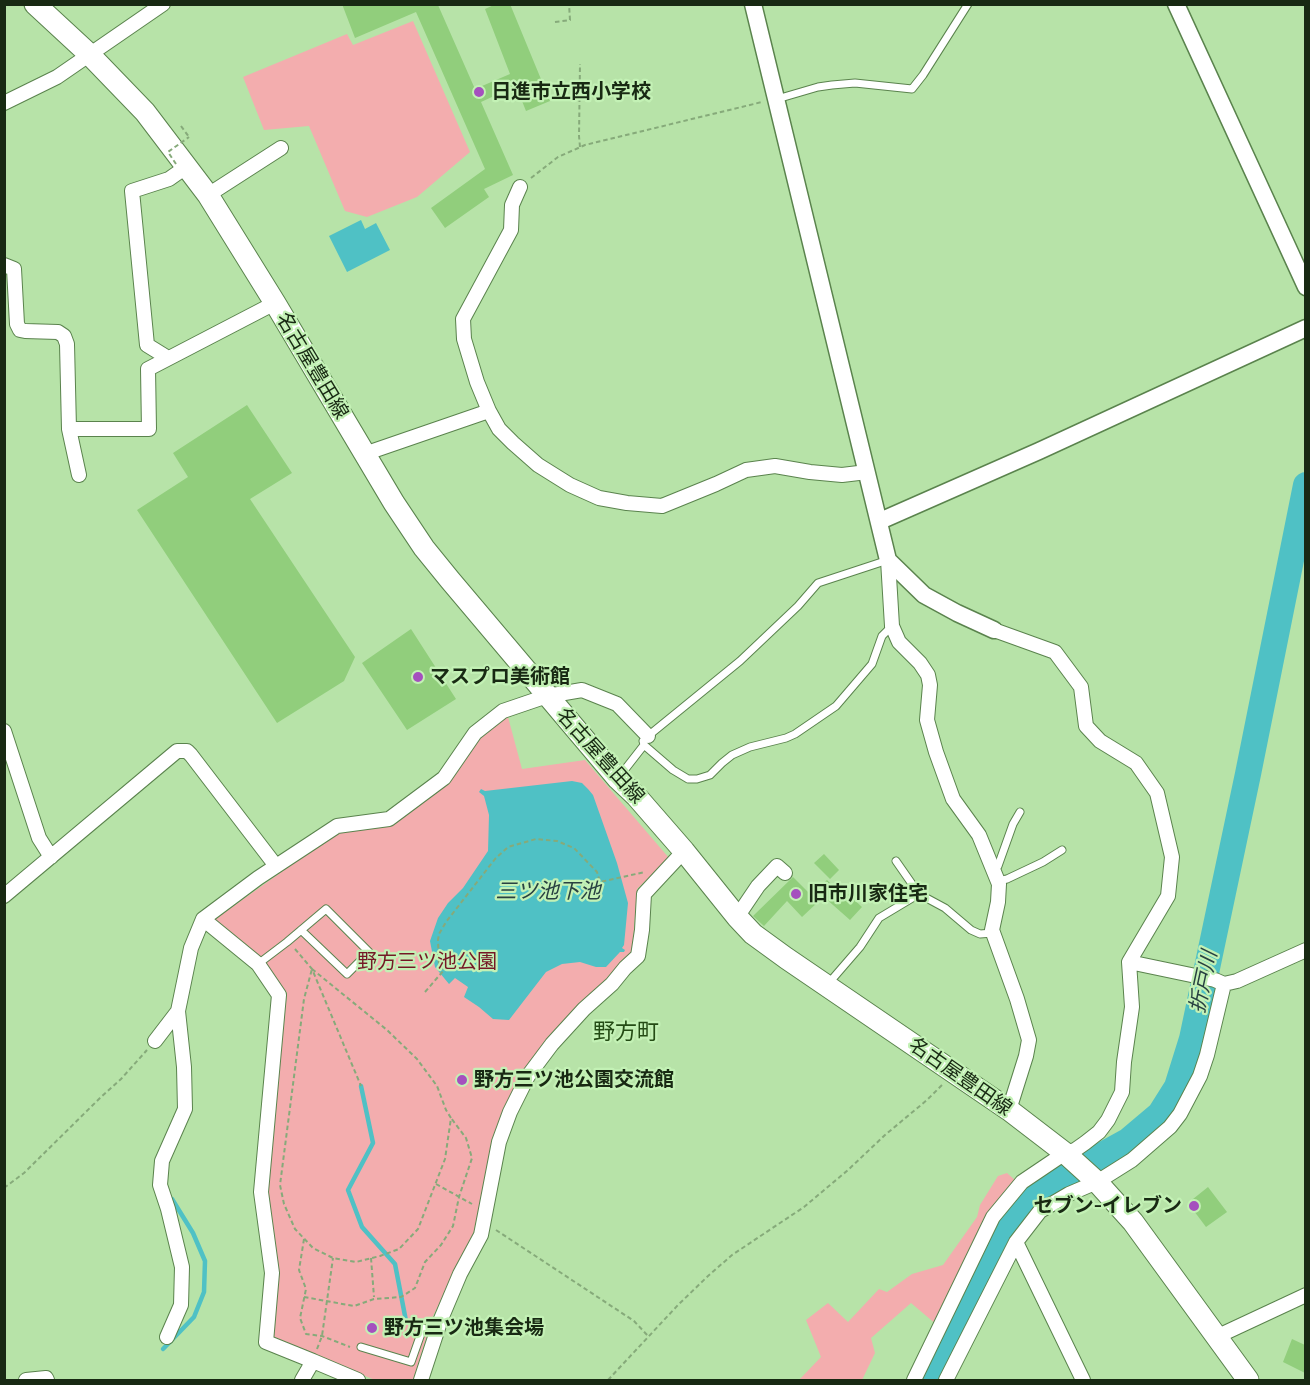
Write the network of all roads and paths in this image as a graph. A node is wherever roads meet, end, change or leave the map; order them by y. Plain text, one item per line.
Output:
1 (35, 4) edge
2 (568, 4) edge
3 (753, 4) edge
4 (968, 4) edge
5 (1176, 4) edge
6 (163, 5) edge
7 (555, 22) dead end
8 (89, 54) junction
9 (580, 64) dead end
10 (777, 99) junction
11 (4, 103) edge
12 (181, 126) dead end
13 (580, 147) junction
14 (280, 148) dead end
15 (181, 165) junction
16 (520, 187) joint
17 (208, 195) junction
18 (4, 265) edge
19 (1305, 287) edge
20 (275, 303) junction
21 (1305, 328) edge
22 (168, 358) junction
23 (489, 411) junction
24 (69, 429) junction
25 (364, 454) junction
26 (867, 472) junction
27 (79, 475) dead end
28 (880, 521) junction
29 (888, 560) junction
30 (892, 626) junction
31 (994, 630) joint
32 (547, 696) junction
33 (4, 731) edge
34 (646, 740) junction
35 (618, 779) junction
36 (1020, 812) dead end
37 (684, 850) junction
38 (1062, 850) dead end
39 (51, 857) junction
40 (896, 861) dead end
41 (276, 866) junction
42 (785, 873) dead end
43 (996, 875) junction
44 (656, 882) junction
45 (919, 894) junction
46 (4, 896) edge
47 (737, 917) junction
48 (203, 919) junction
49 (302, 930) junction
50 (993, 933) junction
51 (293, 947) dead end
52 (1305, 950) edge
53 (1129, 962) junction
54 (258, 964) junction
55 (312, 969) junction
56 (1220, 982) junction
57 (826, 986) junction
58 (425, 992) dead end
59 (178, 1011) junction
60 (155, 1041) joint
61 (955, 1073) junction
62 (360, 1086) dead end
63 (1009, 1110) junction
64 (451, 1118) junction
65 (1068, 1155) junction
66 (1094, 1179) junction
67 (436, 1184) junction
68 (4, 1188) edge
69 (459, 1197) junction
70 (484, 1217) junction
71 (304, 1239) junction
72 (1016, 1242) junction
73 (333, 1258) junction
74 (371, 1258) junction
75 (1305, 1295) edge
76 (304, 1297) junction
77 (374, 1299) junction
78 (327, 1302) junction
79 (436, 1333) junction
80 (322, 1336) junction
81 (648, 1336) junction
82 (1216, 1336) junction
83 (167, 1337) dead end
84 (352, 1347) dead end
85 (361, 1347) dead end
86 (313, 1361) junction
87 (26, 1380) edge
88 (47, 1380) edge
89 (302, 1380) edge
90 (358, 1380) edge
91 (421, 1380) edge
92 (608, 1380) edge
93 (914, 1380) edge
94 (946, 1380) edge
95 (1083, 1380) edge
96 (1248, 1380) edge

1 - 8 main road, 名古屋豊田線
2 - 7 path
3 - 10 street
4 - 10 lane
5 - 19 street
6 - 8 street
8 - 11 street
8 - 15 main road, 名古屋豊田線
9 - 13 path
10 - 13 path
10 - 26 street
12 - 15 path, bridge
13 - 16 path
14 - 17 street
15 - 17 main road, 名古屋豊田線
15 - 22 street
16 - 23 street
17 - 20 main road, 名古屋豊田線
18 - 24 street
20 - 22 street
20 - 25 main road, 名古屋豊田線
21 - 28 street
22 - 24 street
23 - 25 street
23 - 26 street
24 - 27 street
25 - 32 main road, 名古屋豊田線
26 - 28 street
28 - 29 street
29 - 30 street
29 - 31 street
29 - 34 lane
30 - 34 lane
30 - 43 street
31 - 53 street
32 - 34 street
32 - 35 main road, 名古屋豊田線
32 - 41 street
33 - 39 street
34 - 35 lane
35 - 37 main road, 名古屋豊田線
36 - 43 lane
37 - 44 street
37 - 47 main road, 名古屋豊田線
38 - 43 lane
39 - 41 street
39 - 46 street
40 - 45 lane
41 - 48 street
42 - 47 street
43 - 50 street
44 - 58 path
44 - 70 street
45 - 50 lane
45 - 57 lane
47 - 57 main road, 名古屋豊田線
48 - 54 street
48 - 59 street
49 - 49 lane
49 - 54 lane
50 - 63 street
51 - 55 path
52 - 56 street
53 - 56 street
53 - 65 street
54 - 86 street
55 - 62 path
55 - 64 path
55 - 71 path
56 - 66 street
57 - 61 main road, 名古屋豊田線
59 - 60 street
59 - 83 street
60 - 68 path
61 - 63 main road, 名古屋豊田線
61 - 81 path
63 - 65 main road, 名古屋豊田線
64 - 67 path
64 - 69 path
65 - 66 main road, 名古屋豊田線
65 - 93 street
66 - 72 street
66 - 82 main road, 名古屋豊田線
67 - 69 path
67 - 74 path
69 - 70 path
69 - 77 path
70 - 79 street
70 - 81 path
71 - 73 path
71 - 76 path
72 - 94 street
72 - 95 street
73 - 74 path
73 - 78 path
74 - 77 path
75 - 82 street
76 - 78 path
76 - 80 path
77 - 78 path
78 - 80 path
79 - 85 lane
79 - 91 street
80 - 84 path
80 - 86 path
81 - 92 path
82 - 96 main road, 名古屋豊田線
86 - 89 street
86 - 90 street
87 - 88 street

